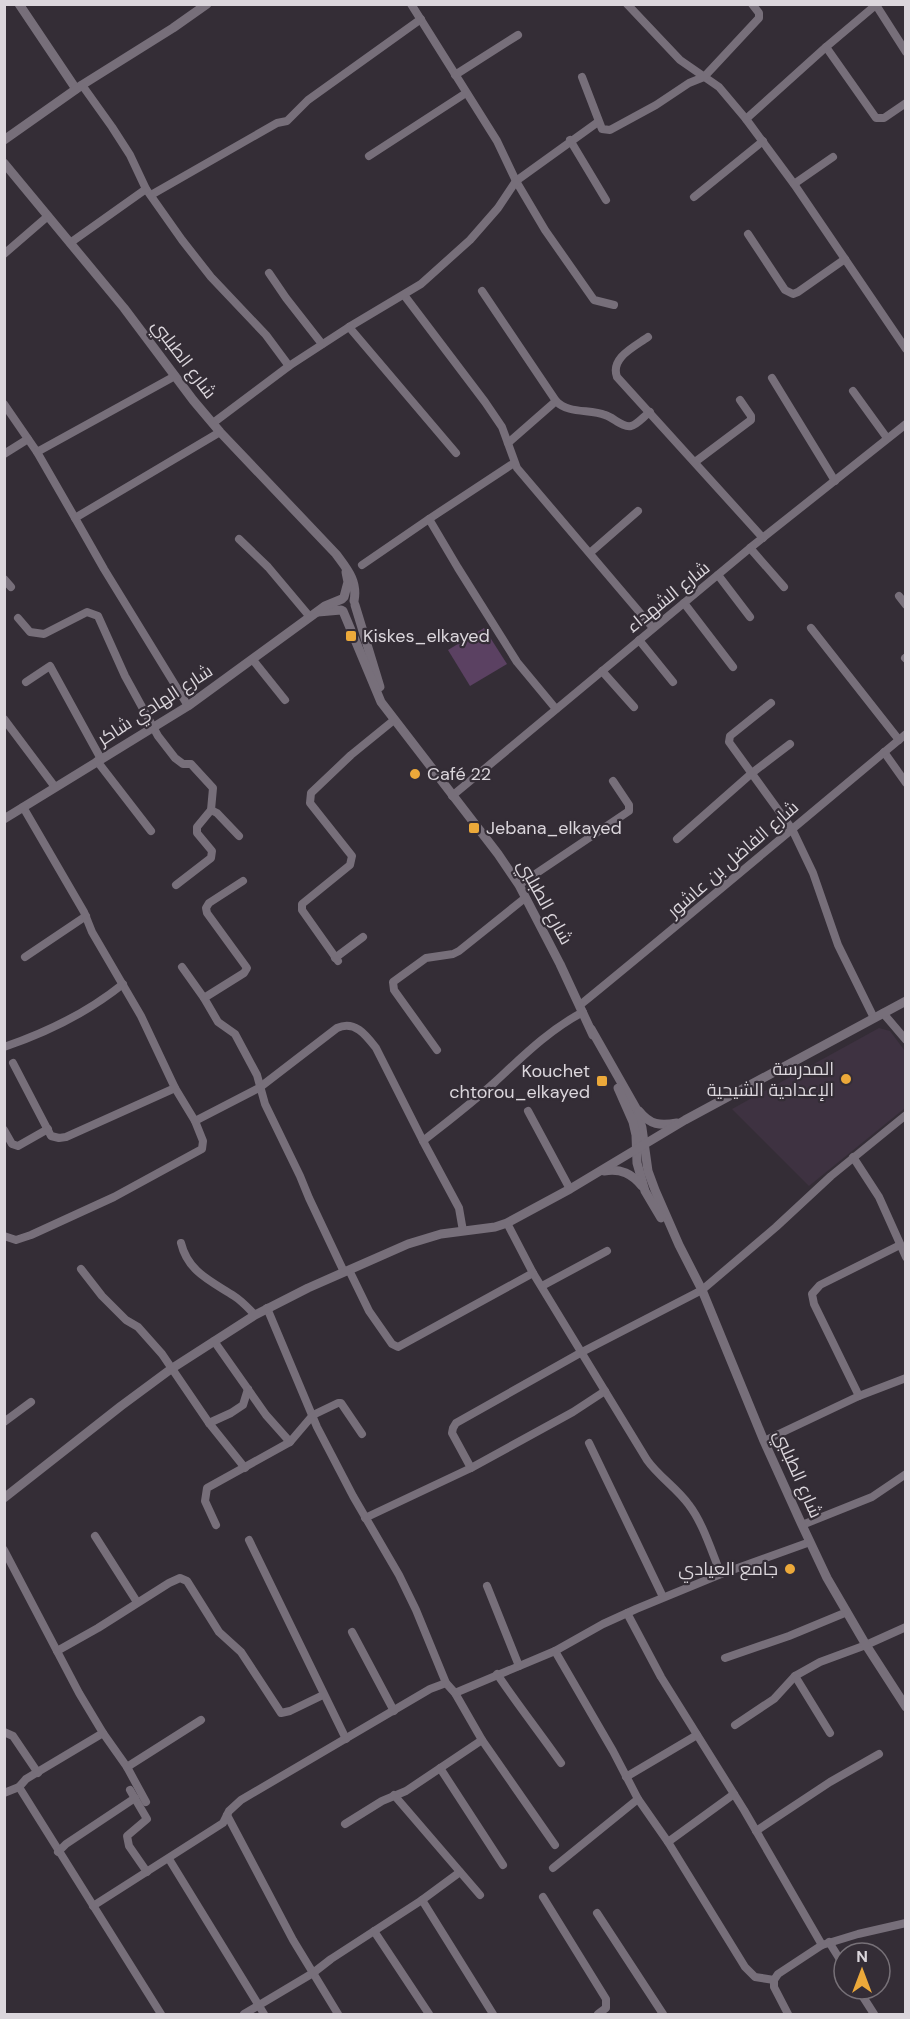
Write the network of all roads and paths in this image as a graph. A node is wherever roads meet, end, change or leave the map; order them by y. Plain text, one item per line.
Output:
1 (19, 4) edge
2 (207, 4) edge
3 (411, 4) edge
4 (752, 4) edge
5 (877, 5) edge
6 (631, 6) edge
7 (421, 19) junction
8 (518, 35) dead end
9 (826, 47) junction
10 (906, 52) edge
11 (455, 75) junction
12 (582, 77) dead end
13 (704, 77) junction
14 (79, 87) junction
15 (466, 93) junction
16 (906, 103) edge
17 (746, 119) junction
18 (598, 122) junction
19 (4, 140) edge
20 (570, 140) junction
21 (763, 141) junction
22 (369, 156) dead end
23 (833, 157) dead end
24 (4, 163) edge
25 (516, 182) junction
26 (794, 184) junction
27 (148, 192) junction
28 (694, 196) dead end
29 (606, 200) dead end
30 (48, 216) junction
31 (748, 234) dead end
32 (70, 243) junction
33 (4, 254) edge
34 (845, 259) junction
35 (269, 273) dead end
36 (482, 291) dead end
37 (404, 295) junction
38 (615, 305) dead end
39 (348, 327) junction
40 (648, 337) dead end
41 (322, 344) junction
42 (906, 349) edge
43 (289, 366) junction
44 (175, 376) junction
45 (772, 378) dead end
46 (853, 391) dead end
47 (740, 400) dead end
48 (556, 401) junction
49 (4, 404) edge
50 (650, 412) junction
51 (213, 423) junction
52 (906, 424) edge
53 (220, 432) junction
54 (887, 438) junction
55 (28, 439) junction
56 (508, 443) junction
57 (37, 452) junction
58 (456, 453) dead end
59 (4, 454) edge
60 (695, 462) junction
61 (514, 463) junction
62 (835, 481) junction
63 (638, 511) dead end
64 (75, 518) junction
65 (429, 519) junction
66 (764, 538) junction
67 (239, 539) dead end
68 (750, 548) junction
69 (591, 552) junction
70 (362, 565) dead end
71 (346, 567) junction
72 (718, 575) junction
73 (4, 579) edge
74 (11, 587) dead end
75 (784, 587) dead end
76 (899, 596) dead end
77 (343, 598) junction
78 (355, 603) junction
79 (684, 603) junction
80 (906, 605) edge
81 (342, 610) junction
82 (314, 614) junction
83 (750, 617) dead end
84 (18, 618) dead end
85 (653, 628) junction
86 (811, 628) dead end
87 (639, 640) junction
88 (253, 660) junction
89 (733, 667) dead end
90 (602, 671) junction
91 (26, 682) dead end
92 (673, 682) dead end
93 (285, 700) dead end
94 (771, 703) dead end
95 (188, 706) junction
96 (634, 707) dead end
97 (556, 710) junction
98 (392, 717) junction
99 (4, 719) edge
100 (153, 726) junction
101 (902, 737) edge
102 (790, 744) dead end
103 (884, 752) junction
104 (99, 760) junction
105 (752, 773) junction
106 (613, 781) dead end
107 (906, 783) edge
108 (55, 788) junction
109 (452, 796) junction
110 (23, 807) junction
111 (211, 810) junction
112 (4, 819) edge
113 (792, 829) junction
114 (151, 831) dead end
115 (240, 836) dead end
116 (677, 839) dead end
117 (243, 881) dead end
118 (176, 885) dead end
119 (519, 885) junction
120 (525, 898) junction
121 (86, 916) junction
122 (363, 937) dead end
123 (25, 957) dead end
124 (182, 967) dead end
125 (123, 984) junction
126 (204, 998) junction
127 (906, 1001) edge
128 (581, 1009) junction
129 (883, 1013) junction
130 (874, 1018) junction
131 (591, 1029) junction
132 (906, 1040) edge
133 (4, 1047) edge
134 (437, 1050) dead end
135 (13, 1063) dead end
136 (175, 1088) junction
137 (259, 1088) junction
138 (635, 1106) junction
139 (528, 1111) dead end
140 (906, 1115) edge
141 (685, 1120) junction
142 (195, 1121) junction
143 (48, 1129) junction
144 (4, 1130) edge
145 (423, 1141) junction
146 (641, 1147) junction
147 (853, 1158) junction
148 (597, 1173) junction
149 (570, 1189) junction
150 (645, 1191) junction
151 (507, 1223) junction
152 (463, 1231) junction
153 (4, 1236) edge
154 (181, 1243) dead end
155 (679, 1245) junction
156 (900, 1245) junction
157 (607, 1251) dead end
158 (906, 1257) edge
159 (81, 1269) dead end
160 (346, 1271) junction
161 (533, 1273) junction
162 (542, 1286) junction
163 (702, 1290) junction
164 (267, 1308) junction
165 (255, 1315) junction
166 (214, 1341) junction
167 (582, 1352) junction
168 (171, 1369) junction
169 (906, 1378) edge
170 (248, 1389) junction
171 (604, 1391) junction
172 (859, 1396) junction
173 (31, 1402) dead end
174 (313, 1415) junction
175 (4, 1422) edge
176 (209, 1423) junction
177 (362, 1434) dead end
178 (764, 1441) junction
179 (290, 1442) junction
180 (589, 1443) dead end
181 (245, 1468) junction
182 (471, 1468) junction
183 (906, 1474) edge
184 (4, 1498) edge
185 (365, 1518) junction
186 (216, 1524) dead end
187 (802, 1525) junction
188 (95, 1536) dead end
189 (249, 1540) dead end
190 (810, 1542) junction
191 (4, 1550) edge
192 (721, 1574) junction
193 (487, 1586) dead end
194 (663, 1597) junction
195 (137, 1602) junction
196 (627, 1612) junction
197 (847, 1612) junction
198 (906, 1627) edge
199 (352, 1632) dead end
200 (866, 1645) junction
201 (57, 1651) junction
202 (555, 1651) junction
203 (725, 1658) dead end
204 (519, 1666) junction
205 (497, 1674) junction
206 (795, 1676) junction
207 (446, 1683) junction
208 (455, 1692) junction
209 (323, 1695) junction
210 (906, 1707) edge
211 (394, 1711) junction
212 (201, 1720) dead end
213 (735, 1725) dead end
214 (4, 1732) edge
215 (103, 1732) junction
216 (830, 1733) dead end
217 (697, 1736) junction
218 (346, 1739) junction
219 (482, 1740) junction
220 (879, 1754) dead end
221 (561, 1763) dead end
222 (127, 1767) junction
223 (440, 1768) junction
224 (38, 1773) junction
225 (626, 1777) junction
226 (19, 1787) junction
227 (130, 1790) dead end
228 (4, 1793) edge
229 (734, 1794) junction
230 (394, 1795) junction
231 (135, 1798) junction
232 (638, 1799) junction
233 (146, 1802) dead end
234 (227, 1815) junction
235 (345, 1824) dead end
236 (756, 1831) junction
237 (668, 1842) junction
238 (555, 1845) dead end
239 (58, 1852) junction
240 (169, 1858) junction
241 (503, 1865) dead end
242 (553, 1868) dead end
243 (147, 1872) junction
244 (460, 1872) junction
245 (480, 1895) dead end
246 (543, 1897) dead end
247 (422, 1900) junction
248 (93, 1906) junction
249 (597, 1913) dead end
250 (906, 1923) edge
251 (374, 1931) junction
252 (826, 1944) junction
253 (832, 1951) edge
254 (313, 1973) junction
255 (774, 1980) junction
256 (866, 2001) edge
257 (259, 2007) junction
258 (161, 2014) edge
259 (244, 2014) edge
260 (264, 2014) edge
261 (338, 2014) edge
262 (429, 2014) edge
263 (493, 2014) edge
264 (598, 2014) edge
265 (663, 2014) edge
266 (788, 2014) edge
267 (874, 2014) edge

1 - 14 street
2 - 14 street
3 - 7 street
4 - 13 street
5 - 9 street
5 - 10 street
6 - 13 street
7 - 11 street
7 - 27 street
8 - 11 street
9 - 16 street
9 - 17 street
11 - 15 street
12 - 18 street
13 - 17 street
13 - 18 street
14 - 19 street
14 - 27 street
15 - 22 street
15 - 25 street
17 - 21 street
18 - 20 street
20 - 25 street
20 - 29 street
21 - 26 street
21 - 28 street
23 - 26 street
24 - 30 street, شارع الطبلبي
25 - 37 street
25 - 38 street
26 - 34 street
27 - 32 street
27 - 43 street
30 - 32 street, شارع الطبلبي
30 - 33 street
31 - 34 street
32 - 44 street, شارع الطبلبي
34 - 42 street
35 - 41 street
36 - 48 street
37 - 39 street
37 - 56 street
39 - 41 street
39 - 58 street
40 - 50 street
41 - 43 street
43 - 51 street
44 - 51 street, شارع الطبلبي
44 - 57 street
45 - 62 street
46 - 54 street
47 - 60 street
48 - 50 street
48 - 56 street
49 - 55 street
50 - 60 street
51 - 53 street, شارع الطبلبي
52 - 54 street, شارع الشهداء
53 - 64 street
53 - 71 street, شارع الطبلبي
54 - 62 street, شارع الشهداء
55 - 57 street
55 - 59 street
56 - 61 street
57 - 64 street
60 - 66 street
61 - 65 street
61 - 69 street
62 - 66 street, شارع الشهداء
63 - 69 street
64 - 95 street
65 - 70 street
65 - 97 street
66 - 68 street, شارع الشهداء
67 - 82 street
68 - 72 street, شارع الشهداء
68 - 75 street
69 - 85 street
71 - 77 street
71 - 78 street, شارع الطبلبي
72 - 79 street, شارع الشهداء
72 - 83 street
73 - 74 street
76 - 80 street
77 - 78 street
77 - 81 street
77 - 82 street, شارع الهادي شاكر
78 - 81 street
78 - 98 street, شارع الطبلبي
79 - 85 street, شارع الشهداء
79 - 89 street
81 - 82 street
81 - 98 street, شارع الطبلبي
82 - 88 street, شارع الهادي شاكر
84 - 100 street
85 - 87 street, شارع الشهداء
86 - 101 street
87 - 90 street, شارع الشهداء
87 - 92 street
88 - 93 street
88 - 95 street, شارع الهادي شاكر
90 - 96 street
90 - 97 street, شارع الشهداء
91 - 104 street
94 - 105 street
95 - 100 street, شارع الهادي شاكر
97 - 109 street, شارع الشهداء
98 - 109 street, شارع الطبلبي
98 - 122 street
99 - 108 street
100 - 104 street, شارع الهادي شاكر
100 - 111 street
101 - 103 street, شارع الفاضل بن عاشور
102 - 105 street
103 - 107 street
103 - 113 street, شارع الفاضل بن عاشور
104 - 108 street, شارع الهادي شاكر
104 - 114 street
105 - 113 street
105 - 116 street
106 - 119 street
108 - 110 street, شارع الهادي شاكر
109 - 119 street, شارع الطبلبي
110 - 112 street, شارع الهادي شاكر
110 - 121 street
111 - 115 street
111 - 118 street
113 - 128 street, شارع الفاضل بن عاشور
113 - 130 street
117 - 126 street
119 - 120 street, شارع الطبلبي
120 - 128 street, شارع الطبلبي
120 - 134 street
121 - 123 street
121 - 125 street
124 - 126 street
125 - 133 street
125 - 136 street
126 - 137 street
127 - 129 street
128 - 131 street, شارع الطبلبي
128 - 145 street, شارع الفاضل بن عاشور
129 - 130 street
129 - 132 street
130 - 141 street
131 - 138 street, شارع الطبلبي
131 - 146 street, شارع الطبلبي
135 - 143 street
136 - 142 street
136 - 143 street
137 - 142 street
137 - 145 street
137 - 160 street
138 - 141 street
138 - 146 street, شارع الطبلبي
139 - 149 street
140 - 147 street
141 - 146 street
142 - 153 street
143 - 144 street
145 - 152 street
146 - 148 street
146 - 150 street, شارع الطبلبي
146 - 155 street, شارع الطبلبي
147 - 156 street
147 - 163 street
148 - 149 street
148 - 150 street
149 - 151 street
150 - 155 street, شارع الطبلبي
151 - 152 street
151 - 161 street
152 - 160 street
154 - 165 street
155 - 163 street, شارع الطبلبي
156 - 158 street
156 - 172 street
157 - 162 street
159 - 168 street
160 - 161 street
160 - 164 street
161 - 162 street
162 - 167 street
163 - 167 street
163 - 178 street, شارع الطبلبي
164 - 165 street
164 - 174 street
165 - 166 street
166 - 168 street
166 - 170 street
167 - 171 street
167 - 182 street
168 - 176 street
168 - 184 street
169 - 172 street
170 - 176 street
170 - 179 street
171 - 182 street
171 - 192 street
172 - 178 street
173 - 175 street
174 - 177 street
174 - 179 street
174 - 185 street
176 - 181 street
178 - 187 street, شارع الطبلبي
179 - 181 street
180 - 194 street
181 - 186 street
182 - 185 street
183 - 187 street
185 - 207 street
187 - 190 street, شارع الطبلبي
188 - 195 street
189 - 209 street
190 - 192 street
190 - 197 street, شارع الطبلبي
191 - 201 street
192 - 194 street
193 - 204 street
194 - 196 street
195 - 201 street
195 - 209 street
196 - 202 street
196 - 217 street
197 - 200 street, شارع الطبلبي
197 - 203 street
198 - 200 street
199 - 211 street
200 - 206 street
200 - 210 street, شارع الطبلبي
201 - 215 street
202 - 204 street
202 - 225 street
204 - 205 street
205 - 208 street
205 - 221 street
206 - 213 street
206 - 216 street
207 - 208 street
207 - 211 street
208 - 219 street
209 - 218 street
211 - 218 street
212 - 222 street
214 - 224 street
215 - 222 street
215 - 224 street
217 - 225 street
217 - 229 street
218 - 234 street
219 - 223 street
219 - 238 street
220 - 236 street
222 - 233 street
223 - 230 street
223 - 241 street
224 - 226 street
225 - 232 street
226 - 228 street
226 - 239 street
227 - 231 street
229 - 236 street
229 - 237 street
230 - 235 street
230 - 244 street
231 - 239 street
231 - 243 street
232 - 237 street
232 - 242 street
234 - 240 street
234 - 254 street
236 - 252 street
237 - 255 street
239 - 248 street
240 - 243 street
240 - 257 street
243 - 248 street
244 - 245 street
244 - 247 street
246 - 264 street
247 - 251 street
247 - 263 street
248 - 258 street
249 - 265 street
250 - 252 street
251 - 254 street
251 - 262 street
252 - 253 street
252 - 255 street
254 - 257 street
254 - 261 street
255 - 266 street
256 - 267 street
257 - 259 street
257 - 260 street

